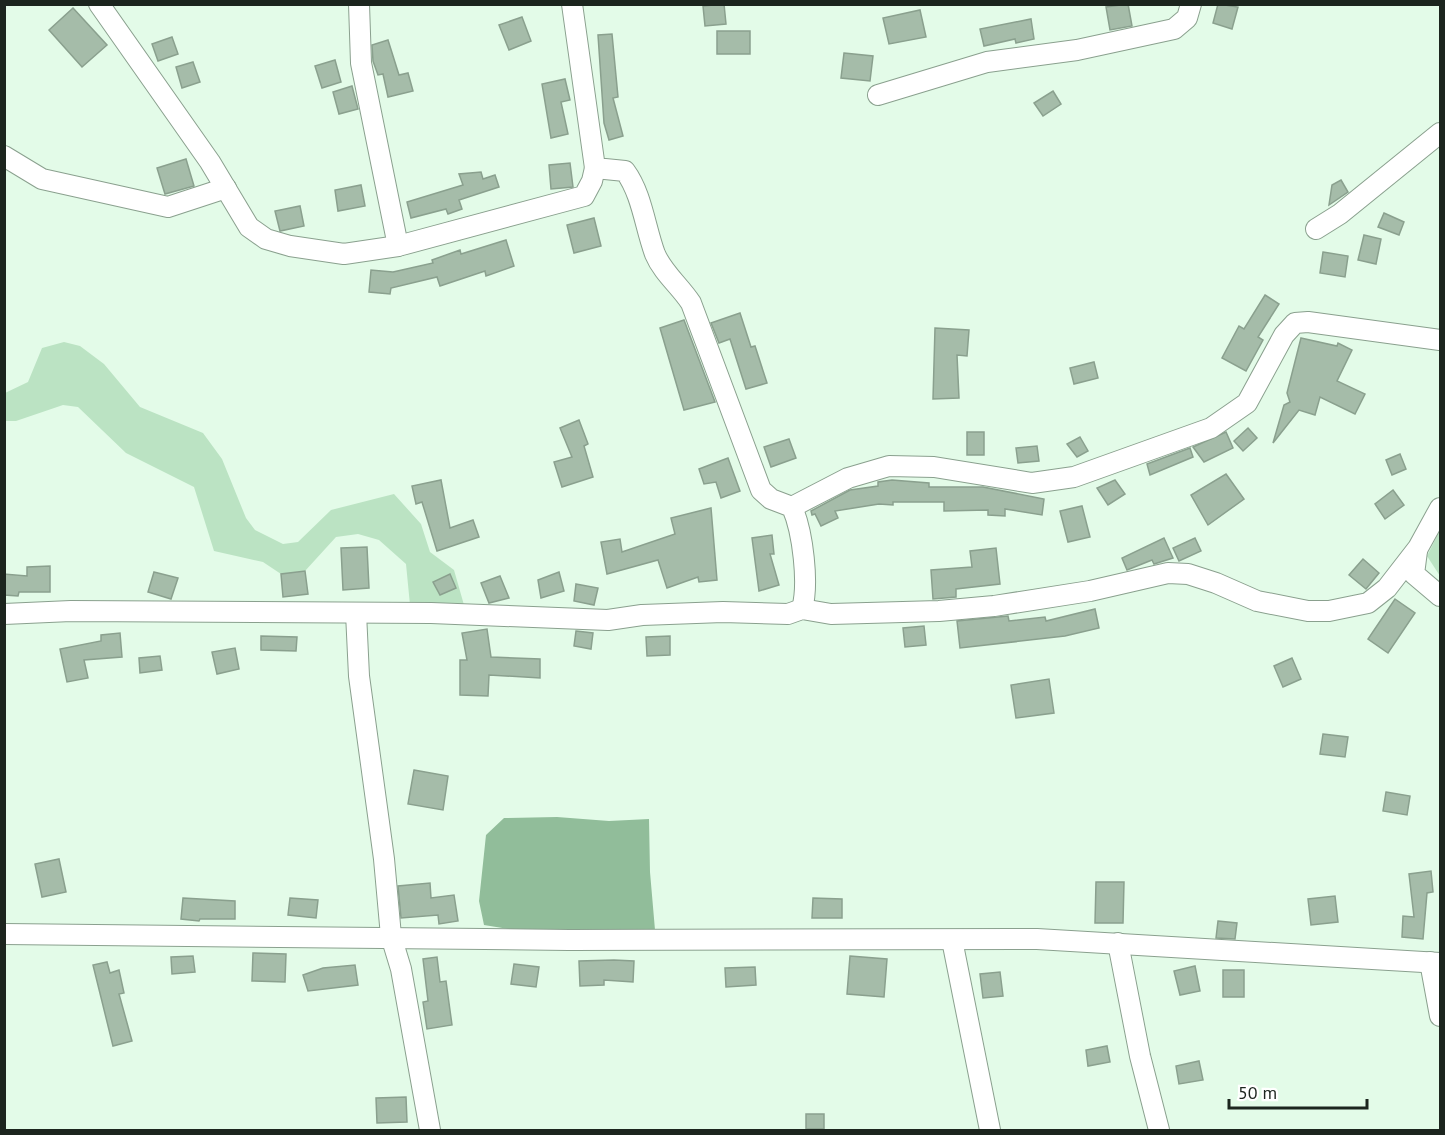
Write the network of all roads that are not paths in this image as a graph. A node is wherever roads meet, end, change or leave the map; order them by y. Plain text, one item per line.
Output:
1 (99, 4) edge
2 (358, 4) edge
3 (572, 4) edge
4 (1191, 4) edge
5 (878, 95) dead end
6 (1440, 132) edge
7 (4, 156) edge
8 (595, 168) junction
9 (226, 188) junction
10 (1316, 229) dead end
11 (398, 246) junction
12 (1440, 340) edge
13 (792, 507) junction
14 (1440, 508) edge
15 (1418, 548) junction
16 (1440, 596) edge
17 (802, 609) junction
18 (357, 613) junction
19 (4, 614) edge
20 (4, 934) edge
21 (391, 936) junction
22 (952, 940) junction
23 (1118, 943) junction
24 (1435, 962) edge
25 (1440, 1016) edge
26 (430, 1131) edge
27 (990, 1131) edge
28 (1159, 1131) edge

1 - 9 street
2 - 11 street
3 - 8 street
4 - 5 street
6 - 10 street
7 - 9 street
8 - 11 street
8 - 13 street
9 - 11 street
12 - 13 street
13 - 17 street
14 - 15 street
15 - 16 street
15 - 17 street
17 - 18 street
18 - 19 street
18 - 21 street
20 - 21 street
21 - 22 street
21 - 26 street
22 - 23 street
22 - 27 street
23 - 24 street
23 - 28 street
24 - 25 street

